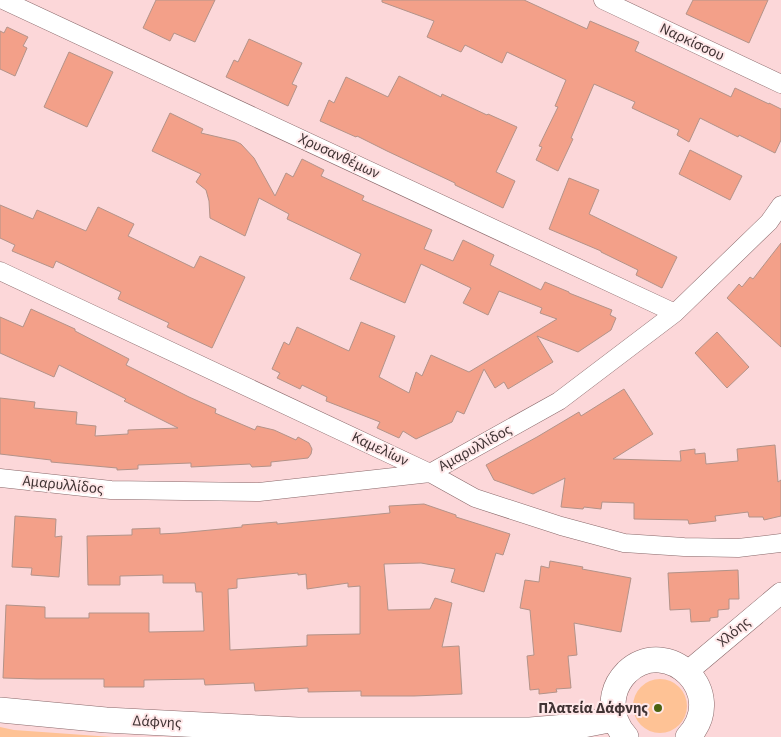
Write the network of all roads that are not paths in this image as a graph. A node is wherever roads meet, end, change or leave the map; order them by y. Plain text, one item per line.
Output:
1 (3, 0) edge
2 (604, 0) edge
3 (781, 84) edge
4 (781, 205) edge
5 (0, 271) edge
6 (675, 313) junction
7 (430, 472) junction
8 (0, 478) edge
9 (781, 543) edge
10 (781, 593) edge
11 (687, 672) junction
12 (0, 710) edge
13 (620, 728) edge
14 (400, 734) edge
15 (696, 735) edge

1 - 6 street, Χρυσανθέμων
2 - 3 street, Ναρκίσσου
4 - 6 street, Αμαρυλλίδος
5 - 7 street, Καμελίων
6 - 7 street, Αμαρυλλίδος
7 - 8 street, Αμαρυλλίδος
7 - 9 street, Καμελίων
10 - 11 street, Χλόης
11 - 13 main road
11 - 15 main road
12 - 14 main road, Δάφνης
13 - 14 main road, Δάφνης

